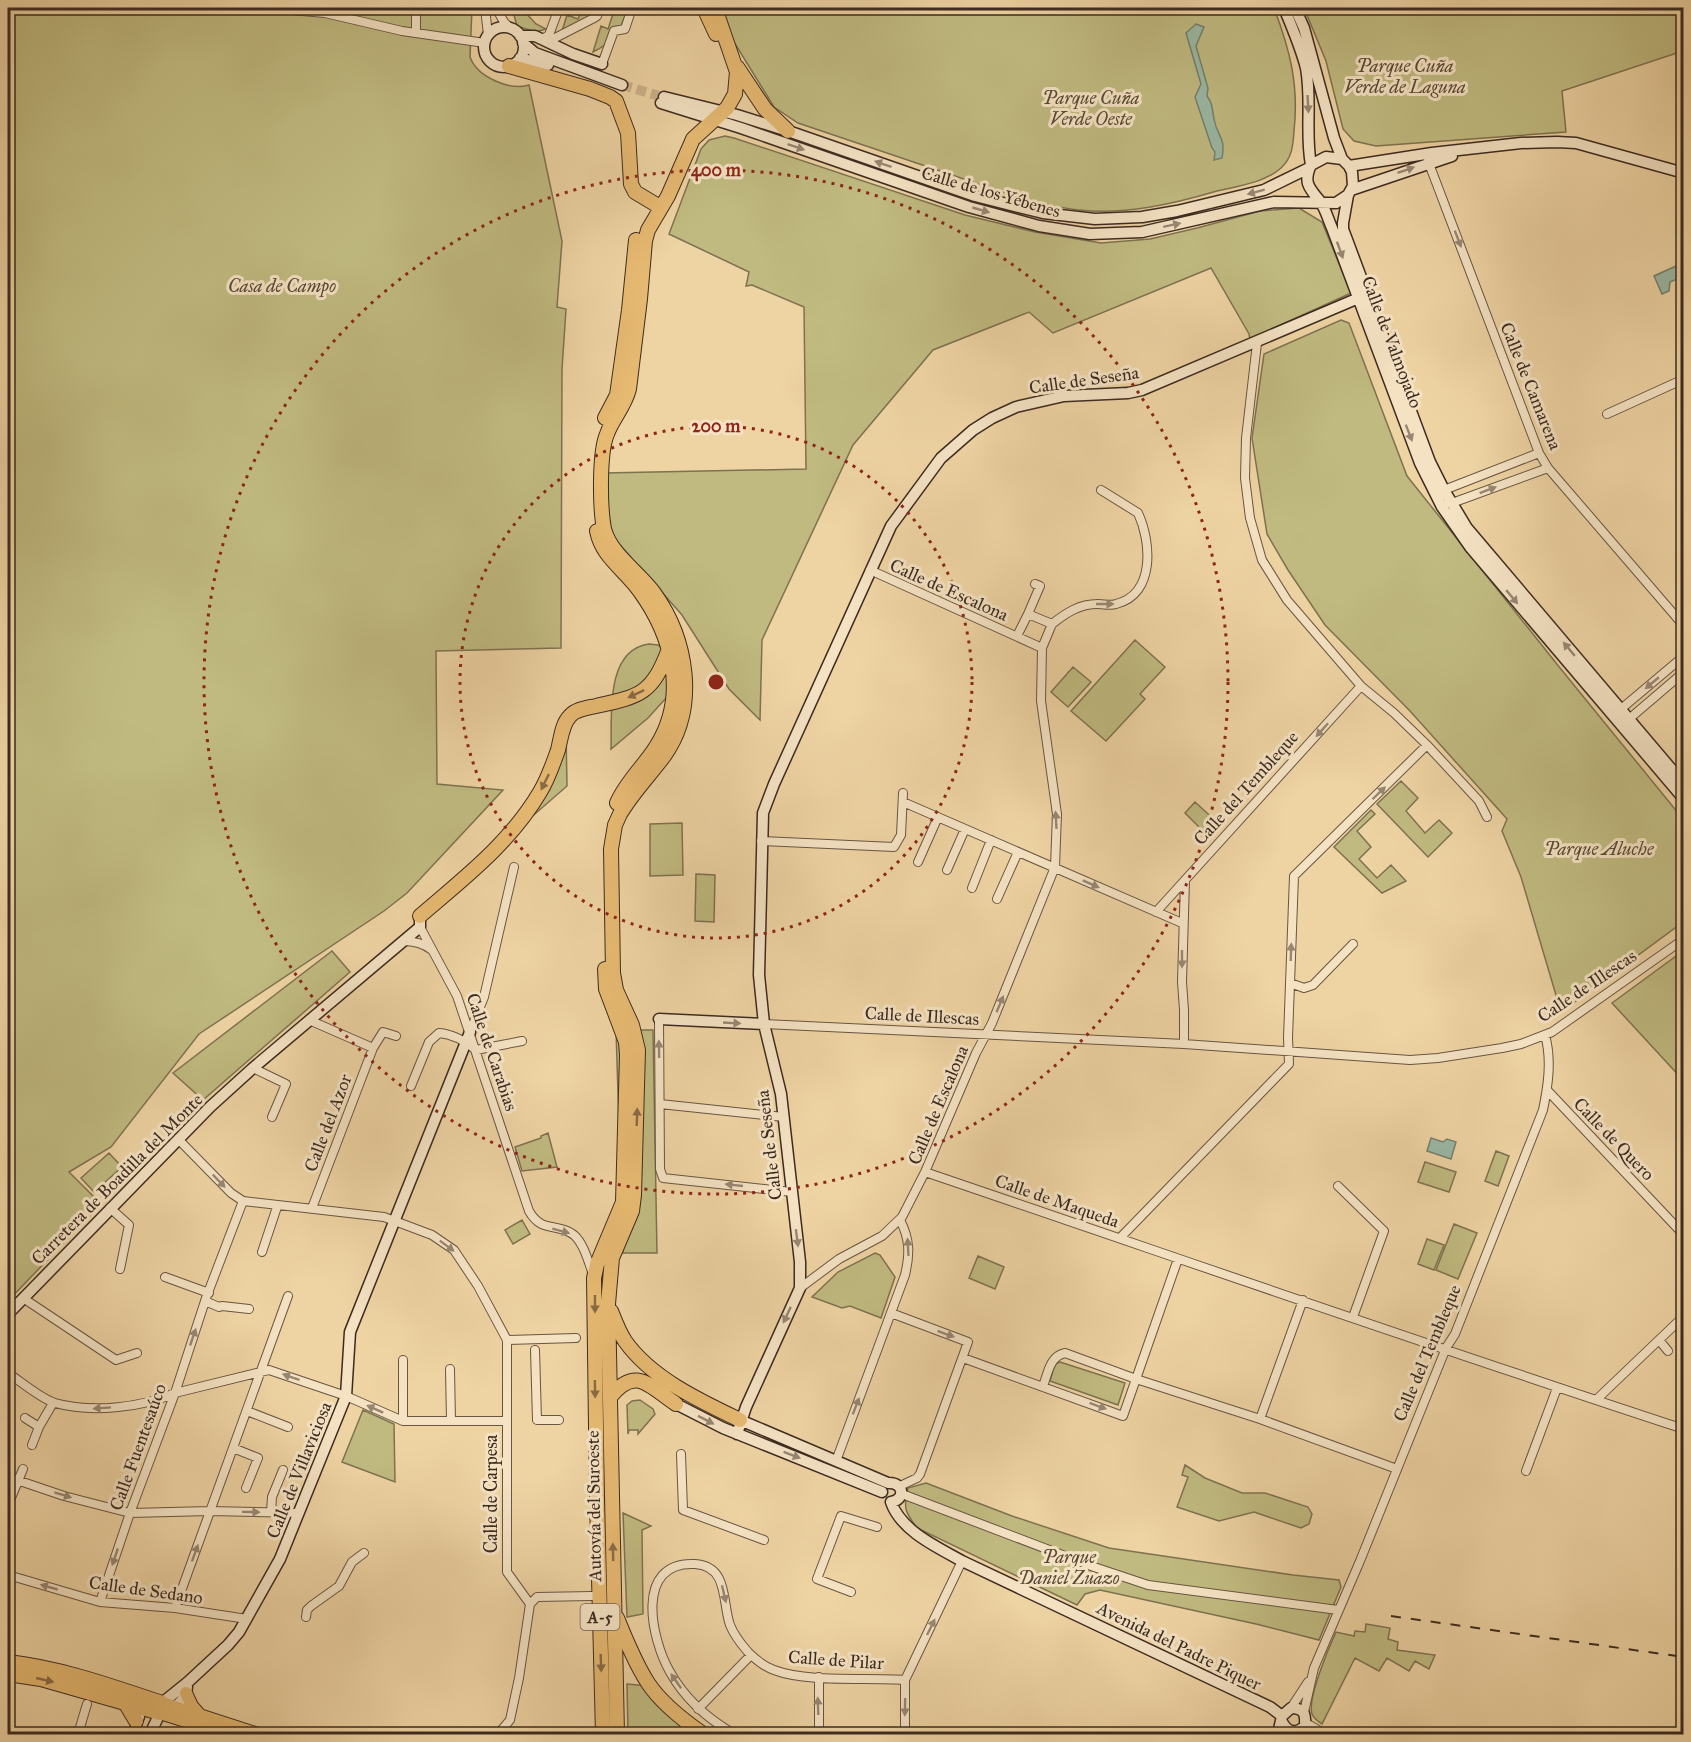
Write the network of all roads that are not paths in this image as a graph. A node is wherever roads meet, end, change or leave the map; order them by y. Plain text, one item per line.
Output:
1 (268, 8) edge
2 (416, 8) edge
3 (485, 8) edge
4 (496, 8) edge
5 (559, 8) edge
6 (600, 8) edge
7 (632, 8) edge
8 (704, 8) edge
9 (715, 8) edge
10 (1284, 8) edge
11 (1297, 9) edge
12 (511, 29) junction
13 (416, 33) junction
14 (555, 38) dead end
15 (486, 39) junction
16 (542, 39) junction
17 (522, 40) junction
18 (514, 63) junction
19 (735, 63) junction
20 (602, 64) joint
21 (662, 100) tunnel mouth
22 (713, 114) junction
23 (788, 131) junction
24 (1428, 158) junction
25 (1346, 162) junction
26 (1313, 164) junction
27 (1683, 173) edge
28 (1350, 192) junction
29 (1320, 201) junction
30 (656, 203) junction
31 (1363, 297) junction
32 (1257, 343) junction
33 (1683, 379) edge
34 (1607, 414) dead end
35 (1539, 453) junction
36 (1548, 468) junction
37 (1101, 490) dead end
38 (1439, 492) junction
39 (1452, 503) junction
40 (870, 570) junction
41 (1035, 584) dead end
42 (1028, 614) junction
43 (1052, 624) junction
44 (1683, 626) edge
45 (1017, 636) junction
46 (669, 648) junction
47 (1042, 648) junction
48 (1683, 656) edge
49 (1683, 672) edge
50 (1361, 686) junction
51 (1621, 710) junction
52 (1623, 720) junction
53 (1427, 745) junction
54 (1683, 784) edge
55 (903, 793) dead end
56 (1683, 799) edge
57 (903, 802) junction
58 (938, 817) junction
59 (1487, 817) dead end
60 (965, 829) junction
61 (991, 840) junction
62 (761, 841) junction
63 (1018, 852) junction
64 (918, 862) dead end
65 (514, 867) dead end
66 (1054, 867) junction
67 (947, 870) dead end
68 (1185, 880) junction
69 (972, 888) dead end
70 (998, 899) dead end
71 (1156, 912) junction
72 (420, 922) junction
73 (1182, 922) junction
74 (1683, 939) edge
75 (399, 944) junction
76 (1353, 944) dead end
77 (436, 953) junction
78 (1290, 983) junction
79 (659, 1019) joint
80 (309, 1020) junction
81 (764, 1024) junction
82 (1545, 1035) junction
83 (396, 1036) dead end
84 (984, 1036) junction
85 (468, 1037) junction
86 (522, 1041) dead end
87 (1184, 1044) junction
88 (373, 1048) junction
89 (476, 1050) junction
90 (1289, 1052) junction
91 (253, 1068) junction
92 (411, 1086) dead end
93 (1547, 1090) junction
94 (660, 1104) junction
95 (272, 1117) dead end
96 (784, 1117) junction
97 (178, 1139) junction
98 (925, 1172) junction
99 (1338, 1186) dead end
100 (792, 1192) junction
101 (243, 1202) junction
102 (277, 1207) junction
103 (110, 1208) junction
104 (312, 1208) junction
105 (900, 1220) junction
106 (395, 1221) junction
107 (1683, 1235) edge
108 (1120, 1238) junction
109 (262, 1251) dead end
110 (1178, 1259) junction
111 (120, 1269) dead end
112 (165, 1277) dead end
113 (594, 1278) junction
114 (800, 1288) junction
115 (208, 1293) junction
116 (288, 1296) dead end
117 (23, 1298) junction
118 (1303, 1300) junction
119 (205, 1302) junction
120 (608, 1304) junction
121 (249, 1310) dead end
122 (891, 1313) junction
123 (8, 1314) edge
124 (1683, 1316) edge
125 (1353, 1317) junction
126 (576, 1338) dead end
127 (507, 1340) junction
128 (1659, 1340) junction
129 (1446, 1348) junction
130 (535, 1350) dead end
131 (1668, 1351) dead end
132 (137, 1353) dead end
133 (963, 1358) junction
134 (403, 1360) dead end
135 (450, 1369) dead end
136 (261, 1372) junction
137 (8, 1373) edge
138 (1136, 1379) junction
139 (669, 1381) junction
140 (1043, 1386) junction
141 (1557, 1388) junction
142 (175, 1393) junction
143 (660, 1393) junction
144 (346, 1396) junction
145 (610, 1396) junction
146 (1596, 1400) junction
147 (53, 1403) junction
148 (676, 1404) joint
149 (247, 1411) junction
150 (25, 1418) dead end
151 (1260, 1419) junction
152 (559, 1420) dead end
153 (740, 1420) junction
154 (403, 1421) junction
155 (451, 1421) junction
156 (506, 1421) junction
157 (39, 1427) junction
158 (288, 1427) dead end
159 (1683, 1429) edge
160 (737, 1434) junction
161 (32, 1445) dead end
162 (233, 1448) junction
163 (681, 1454) dead end
164 (836, 1461) junction
165 (23, 1469) dead end
166 (1397, 1469) junction
167 (283, 1470) dead end
168 (1526, 1472) dead end
169 (8, 1477) edge
170 (18, 1480) junction
171 (885, 1487) junction
172 (246, 1488) dead end
173 (901, 1490) junction
174 (891, 1502) junction
175 (8, 1505) edge
176 (210, 1511) junction
177 (271, 1512) junction
178 (130, 1513) junction
179 (299, 1513) junction
180 (877, 1527) dead end
181 (764, 1540) dead end
182 (364, 1553) dead end
183 (962, 1561) junction
184 (8, 1575) edge
185 (851, 1592) dead end
186 (591, 1596) dead end
187 (100, 1602) junction
188 (530, 1604) junction
189 (175, 1608) junction
190 (1338, 1610) junction
191 (614, 1611) junction
192 (306, 1617) dead end
193 (247, 1619) junction
194 (751, 1654) junction
195 (8, 1656) edge
196 (8, 1662) edge
197 (35, 1665) junction
198 (8, 1674) edge
199 (819, 1677) junction
200 (1311, 1678) junction
201 (905, 1680) junction
202 (187, 1688) junction
203 (123, 1701) junction
204 (87, 1704) dead end
205 (166, 1708) junction
206 (146, 1709) junction
207 (698, 1709) junction
208 (1285, 1715) junction
209 (201, 1716) junction
210 (1305, 1724) edge
211 (136, 1728) edge
212 (78, 1734) edge
213 (150, 1734) edge
214 (227, 1734) edge
215 (258, 1734) edge
216 (498, 1734) edge
217 (603, 1734) edge
218 (617, 1734) edge
219 (703, 1734) edge
220 (734, 1734) edge
221 (819, 1734) edge
222 (905, 1734) edge
223 (1278, 1734) edge
224 (1325, 1734) edge

1 - 13 street
2 - 13 street
3 - 15 street
4 - 12 street
5 - 16 street
6 - 14 street
7 - 20 street
8 - 22 highway
9 - 19 highway
10 -> 26 street
11 - 25 street
12 - 15 street
12 - 17 street
13 - 15 street
15 - 18 street
16 - 17 street
16 - 20 street
17 - 18 street
17 - 18 street
18 - 30 highway
19 - 22 highway
19 - 23 highway
21 - 22 street, Calle de los Yébenes
22 - 23 street, Calle de los Yébenes
22 -> 29 street, Calle de los Yébenes
22 - 30 highway
26 -> 23 street, Calle de los Yébenes
24 - 25 street, Calle de los Yébenes
24 - 27 street, Calle de los Yébenes
28 -> 24 street, Calle de los Yébenes
24 -> 35 street, Calle de Camarena
25 - 26 street
25 - 28 street
26 - 29 street
28 - 29 street, Calle de los Yébenes
28 - 31 street, Calle de Valmojado
29 -> 31 street, Calle de Valmojado
30 - 46 highway, Autovía del Suroeste
120 -> 30 highway, Autovía del Suroeste / A-5
31 - 32 street, Calle de Seseña
31 - 38 street, Calle de Valmojado
32 - 40 street, Calle de Seseña
32 - 50 street
33 - 34 street
35 - 36 street, Calle de Camarena
35 - 38 street
39 -> 36 street
36 - 44 street, Calle de Camarena
43 -> 37 street
38 - 39 street, Calle de Valmojado
38 -> 52 street, Calle de Valmojado
51 -> 39 street, Calle de Valmojado
40 - 45 street, Calle de Escalona
40 - 62 street, Calle de Seseña
41 - 42 street, Calle de Escalona
42 - 43 street, Calle de Escalona
42 - 45 street, Calle de Escalona
43 - 47 street, Calle de Escalona
45 - 47 street, Calle de Escalona
46 -> 72 highway
46 - 113 highway, Autovía del Suroeste
66 -> 47 street, Calle de Escalona
48 -> 51 street
49 - 52 street
50 - 53 street
50 -> 68 street, Calle del Tembleque
51 - 52 street, Calle de Valmojado
52 - 54 street, Calle de Valmojado
52 - 56 street, Calle de Valmojado
53 - 59 street
78 -> 53 street
55 - 57 street
57 - 58 street
57 - 62 street
58 - 60 street
58 - 64 street
60 - 61 street
60 - 67 street
61 - 63 street
61 - 69 street
62 - 81 street, Calle de Seseña
63 - 66 street
63 - 70 street
65 - 85 street, Calle de Villaviciosa
66 -> 71 street
84 -> 66 street, Calle de Escalona
68 - 71 street, Calle del Tembleque
68 - 73 street
71 - 73 street
72 - 75 street, Carretera de Boadilla del Monte
72 - 77 street, Calle de Carabias
73 -> 87 street
74 - 82 street, Calle de Illescas
75 - 77 street
75 - 80 street, Carretera de Boadilla del Monte
76 - 78 street
77 - 85 street, Calle de Carabias
78 - 90 street
79 -> 81 street, Calle de Illescas
94 -> 79 street
80 - 88 street
80 - 91 street, Carretera de Boadilla del Monte
81 - 84 street, Calle de Illescas
81 - 96 street, Calle de Seseña
82 - 90 street, Calle de Illescas
82 - 93 street, Calle del Tembleque
83 - 88 street
84 - 87 street, Calle de Illescas
84 - 98 street, Calle de Escalona
85 - 89 street
85 - 92 street
85 - 106 street, Calle de Villaviciosa
86 - 89 street
87 - 90 street, Calle de Illescas
88 - 104 street, Calle del Azor
89 -> 113 street, Calle de Carabias
90 - 108 street
91 - 95 street
91 - 97 street, Carretera de Boadilla del Monte
93 - 107 street, Calle de Quero
93 - 129 street, Calle del Tembleque
94 - 96 street
100 -> 94 street
96 - 100 street, Calle de Seseña
97 -> 101 street
97 - 103 street, Carretera de Boadilla del Monte
98 - 105 street, Calle de Escalona
98 - 108 street, Calle de Maqueda
99 - 125 street
100 -> 114 street, Calle de Seseña
101 - 102 street
101 - 115 street, Calle Fuentesaúco
102 - 104 street
102 - 109 street
103 - 111 street
103 - 117 street, Carretera de Boadilla del Monte
104 - 106 street
105 - 114 street, Calle de Escalona
122 -> 105 street
106 -> 127 street
106 - 144 street, Calle de Villaviciosa
108 - 110 street, Calle de Maqueda
110 - 118 street, Calle de Maqueda
110 - 138 street
112 - 115 street
113 -> 217 highway, Autovía del Suroeste / A-5
114 -> 153 street, Calle de Seseña
115 - 119 street, Calle Fuentesaúco
116 - 136 street
117 - 123 street, Carretera de Boadilla del Monte
117 - 132 street
118 - 125 street, Calle de Maqueda
118 - 151 street
119 - 121 street
142 -> 119 street, Calle Fuentesaúco
120 - 139 highway
120 - 145 highway, Autovía del Suroeste / A-5
122 -> 133 street
164 -> 122 street
124 - 128 street
125 - 129 street, Calle de Maqueda
126 - 127 street
127 - 156 street, Calle de Carpesa
128 - 131 street
128 - 146 street
129 - 141 street, Calle de Maqueda
129 - 166 street, Calle del Tembleque
130 - 152 street
133 - 140 street
133 - 173 street
134 - 154 street
135 - 155 street
136 - 142 street
144 -> 136 street
136 - 149 street
137 - 147 street
138 - 140 street
140 -> 138 street
138 - 151 street
139 - 143 highway
139 - 153 highway
141 - 146 street, Calle de Maqueda
141 - 168 street
142 -> 147 street
142 - 178 street, Calle Fuentesaúco
143 - 145 highway
143 - 148 highway
154 -> 144 street
144 - 179 street, Calle de Villaviciosa
191 -> 145 highway, Autovía del Suroeste / A-5
146 - 159 street, Calle de Maqueda
147 - 157 street
148 -> 160 street
149 - 158 street
149 - 162 street
150 - 157 street
151 - 166 street
153 - 160 street, Calle de Seseña
153 - 164 street
154 - 155 street
155 - 156 street
156 - 188 street, Calle de Carpesa
157 - 161 street
160 -> 171 street
162 - 172 street
162 - 176 street
163 - 181 street
164 - 171 street
165 - 170 street
166 - 190 street, Calle del Tembleque
167 - 177 street
169 - 170 street
170 - 175 street
170 -> 178 street
171 - 173 street
171 - 174 street
173 - 174 street
173 - 190 street
174 - 183 street, Avenida del Padre Piquer
176 -> 177 street
176 - 178 street
189 -> 176 street
177 - 179 street
178 -> 187 street, Calle Fuentesaúco
179 - 193 street, Calle de Villaviciosa
180 - 185 street
182 - 192 street
201 -> 183 street
183 - 208 street, Avenida del Padre Piquer
187 -> 184 street, Calle de Sedano
186 - 188 street
187 - 189 street, Calle de Sedano
188 - 216 street
189 - 193 street, Calle de Sedano
190 - 200 street, Calle del Tembleque
191 - 218 highway, Autovía del Suroeste / A-5
191 - 219 highway
193 - 202 street, Calle de Villaviciosa
194 - 199 street, Calle de Pilar
194 - 207 street
207 -> 194 street, Calle de Pilar
195 - 197 street
196 - 197 highway
197 - 205 highway
198 -> 203 highway
199 - 201 street, Calle de Pilar
221 -> 199 street
200 - 208 street, Calle del Tembleque
200 - 210 street, Calle del Tembleque
201 -> 222 street
202 - 205 street, Calle de Villaviciosa
202 - 209 main road
203 - 206 highway
203 - 211 highway
204 - 212 street
205 - 206 highway
205 - 209 main road
205 - 213 street
205 - 214 main road
206 - 211 street
207 - 220 street, Calle de Pilar
208 - 210 street, Avenida del Padre Piquer
208 - 210 street, Avenida del Padre Piquer
208 - 223 street, Calle del Tembleque
209 - 215 main road
210 - 224 street, Avenida del Padre Piquer

